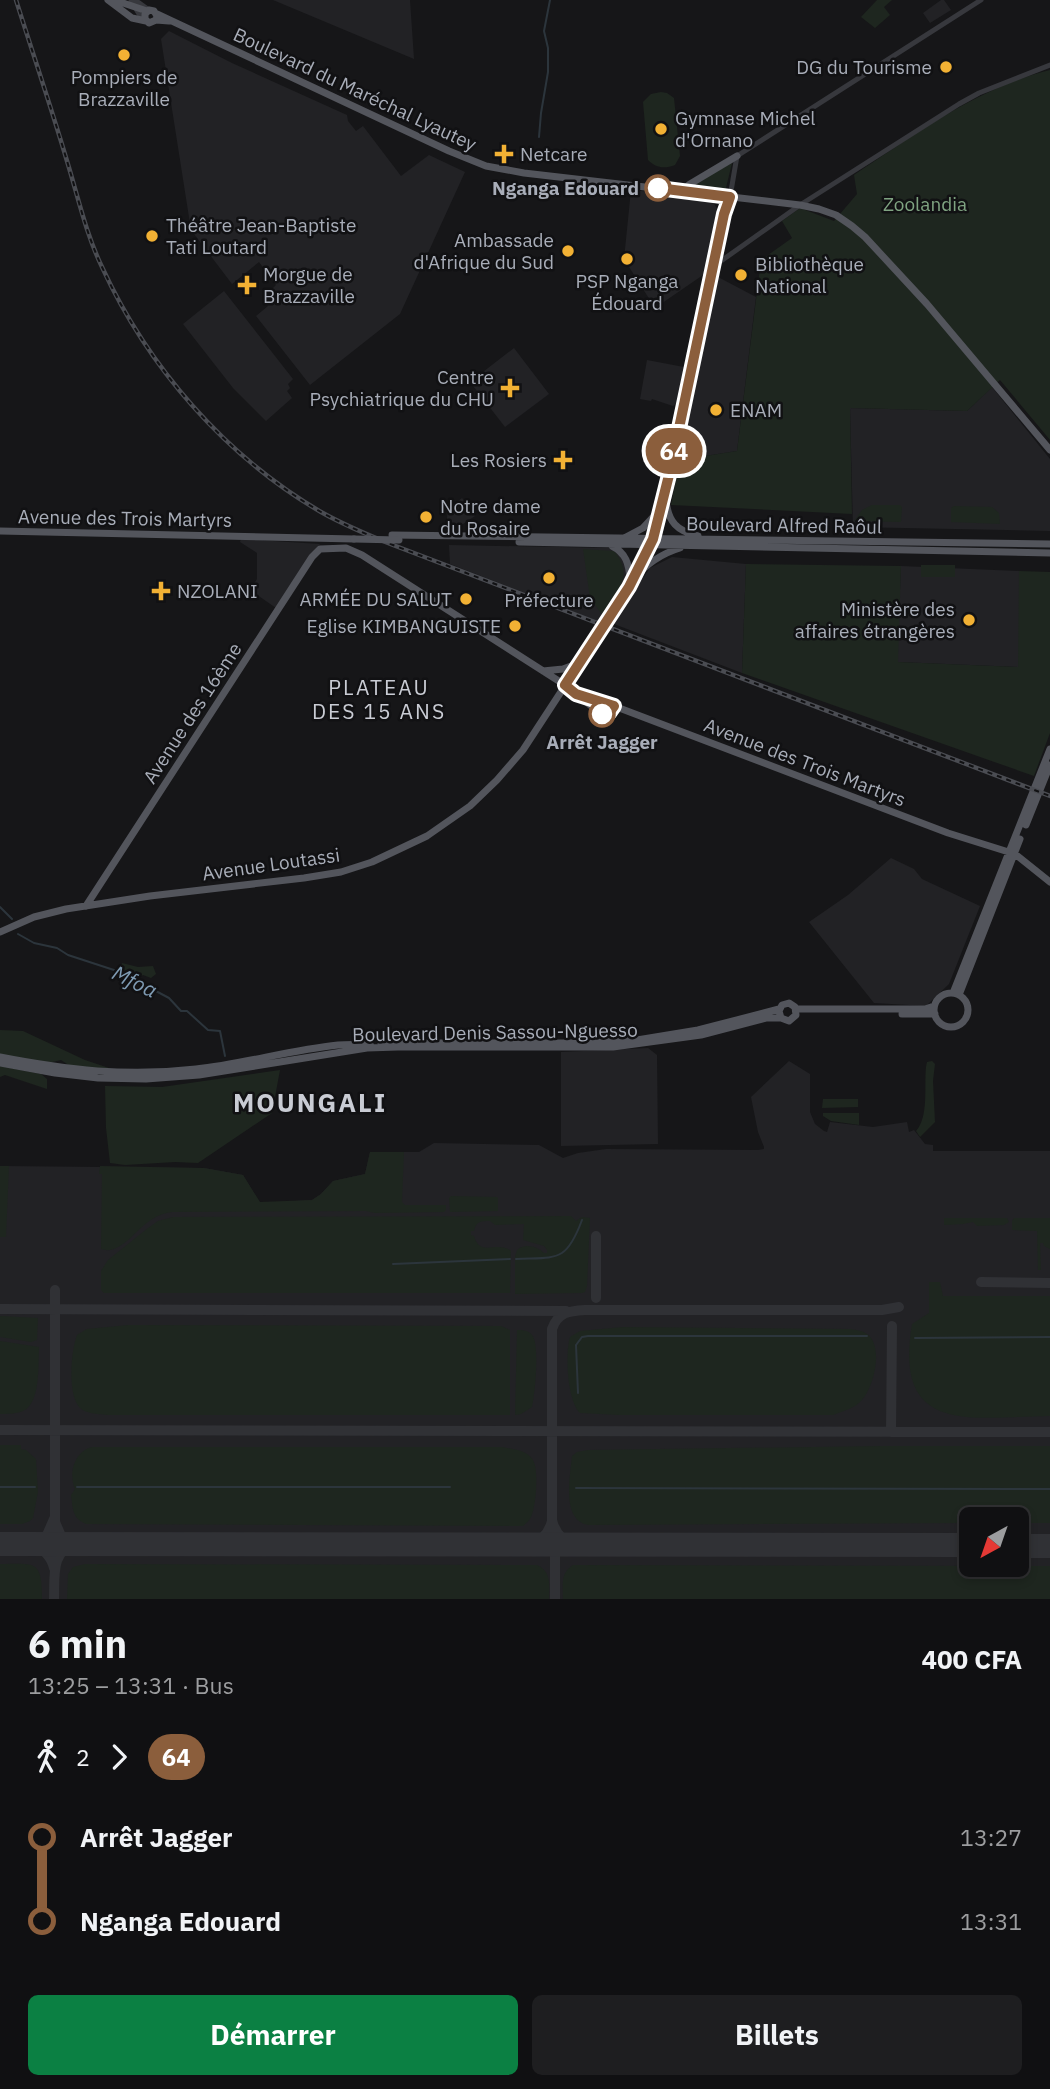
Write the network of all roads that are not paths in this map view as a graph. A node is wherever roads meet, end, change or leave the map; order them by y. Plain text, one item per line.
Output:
1 (108, 0) edge
2 (114, 0) edge
3 (981, 0) edge
4 (133, 2) edge
5 (150, 16) junction
6 (1050, 66) edge
7 (737, 156) junction
8 (682, 191) junction
9 (725, 198) junction
10 (800, 205) junction
11 (714, 266) junction
12 (1050, 450) edge
13 (665, 492) junction
14 (661, 510) junction
15 (0, 529) edge
16 (396, 537) junction
17 (622, 538) junction
18 (713, 539) junction
19 (650, 542) junction
20 (608, 544) junction
21 (1050, 544) edge
22 (691, 546) junction
23 (332, 547) joint
24 (1050, 552) edge
25 (632, 580) junction
26 (580, 662) junction
27 (542, 671) junction
28 (565, 685) junction
29 (1050, 749) edge
30 (1050, 765) edge
31 (1013, 853) junction
32 (1050, 882) edge
33 (99, 886) junction
34 (104, 903) junction
35 (86, 906) junction
36 (0, 932) edge
37 (956, 994) junction
38 (779, 1009) junction
39 (934, 1010) junction
40 (796, 1012) junction
41 (781, 1018) junction
42 (0, 1057) edge
43 (0, 1063) edge
44 (56, 1070) junction

1 - 5 main road
2 - 4 main road
3 - 7 street
4 - 5 main road
5 - 8 main road, Boulevard du Maréchal Lyautey
6 - 10 street
7 - 8 main road
7 - 9 street
8 - 9 main road, Boulevard du Maréchal Lyautey
9 - 10 main road, Boulevard du Maréchal Lyautey
9 - 11 main road, Avenue Loutassi
10 - 11 street
10 - 12 main road, Boulevard du Maréchal Lyautey
11 - 13 main road, Avenue Loutassi
13 - 14 main road, Avenue Loutassi
13 - 18 main road
14 - 17 main road
14 - 19 main road, Avenue Loutassi
15 - 16 main road, Avenue des Trois Martyrs, bridge
16 - 17 main road, Boulevard Alfred Raôul
16 - 20 main road
17 - 19 main road, Boulevard Alfred Raôul
18 - 19 main road, Boulevard Alfred Raôul
18 - 21 main road, Boulevard Alfred Raôul
19 - 20 main road
19 - 22 main road, Boulevard Alfred Raôul
19 - 25 main road, Avenue Loutassi
20 - 25 main road
22 - 24 main road, Boulevard Alfred Raôul
22 - 25 main road
23 - 27 main road, Avenue des Trois Martyrs
23 - 33 main road, Avenue des 16ème
25 - 26 main road, Avenue Loutassi
26 - 27 main road
26 - 28 main road, Avenue Loutassi
27 - 28 main road, Avenue des Trois Martyrs
28 - 31 main road, Avenue des Trois Martyrs
28 - 34 main road, Avenue Loutassi
29 - 31 main road
30 - 31 main road
31 - 32 main road, Avenue des Trois Martyrs
31 - 37 main road
33 - 34 main road
33 - 35 main road, Avenue des 16ème
34 - 35 main road, Avenue Loutassi
35 - 36 main road, Avenue Loutassi
37 - 39 main road
37 - 39 main road
38 - 40 main road
38 - 41 main road
38 - 44 main road, Boulevard Denis Sassou-Nguesso
39 - 40 main road
40 - 41 main road
41 - 44 main road, Boulevard Denis Sassou-Nguesso
42 - 44 main road, Boulevard Denis Sassou-Nguesso
43 - 44 main road, Boulevard Denis Sassou-Nguesso

